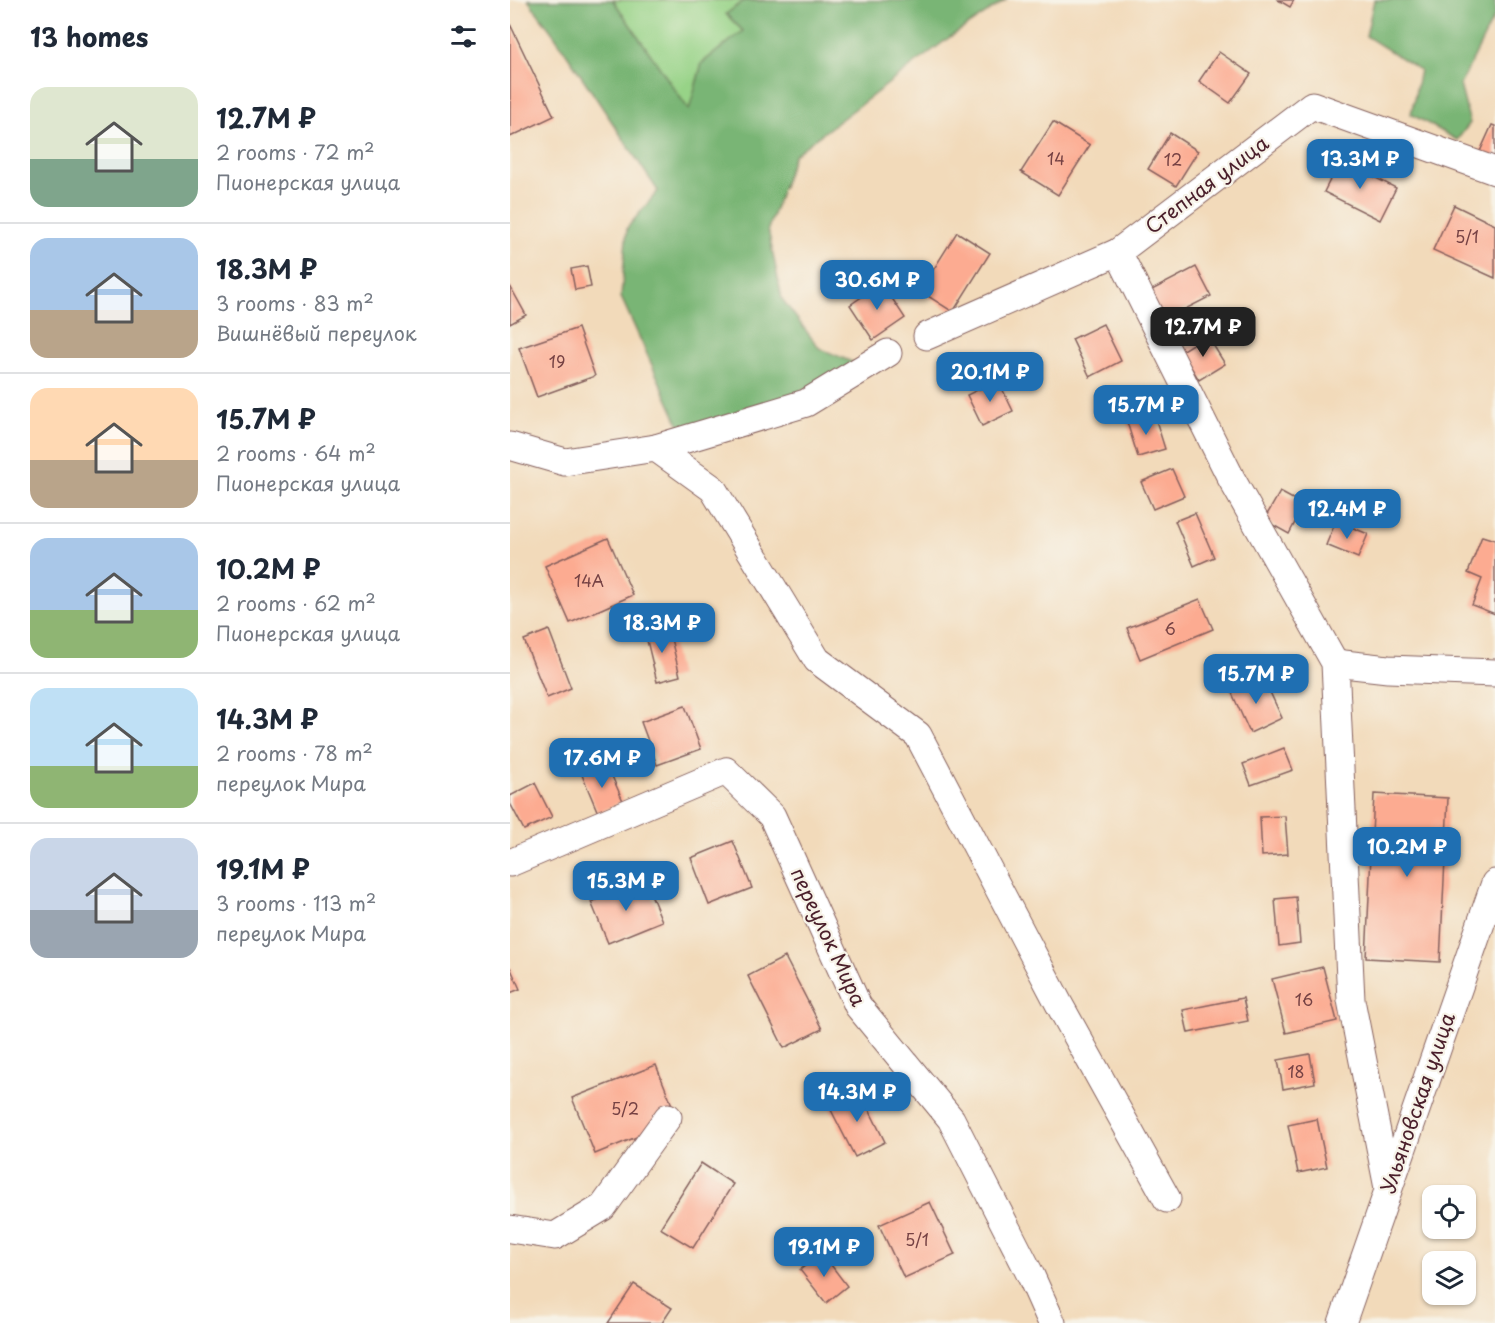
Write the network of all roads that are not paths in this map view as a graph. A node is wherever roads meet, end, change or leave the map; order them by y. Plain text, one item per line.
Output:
1 (1495, 171) edge
2 (1118, 252) junction
3 (927, 336) dead end
4 (888, 353) dead end
5 (510, 446) edge
6 (656, 448) junction
7 (1335, 663) junction
8 (1495, 673) edge
9 (510, 863) edge
10 (1495, 883) edge
11 (668, 1117) dead end
12 (1388, 1188) junction
13 (1167, 1199) dead end
14 (510, 1229) edge
15 (1052, 1323) edge
16 (1342, 1323) edge

1 - 2 street, Степная улица
2 - 3 street
2 - 7 street
4 - 6 street
5 - 6 street
6 - 13 street
7 - 8 street
7 - 12 street
9 - 15 street, переулок Мира
10 - 12 street, Ульяновская улица
11 - 14 street
12 - 16 street, Ульяновская улица

